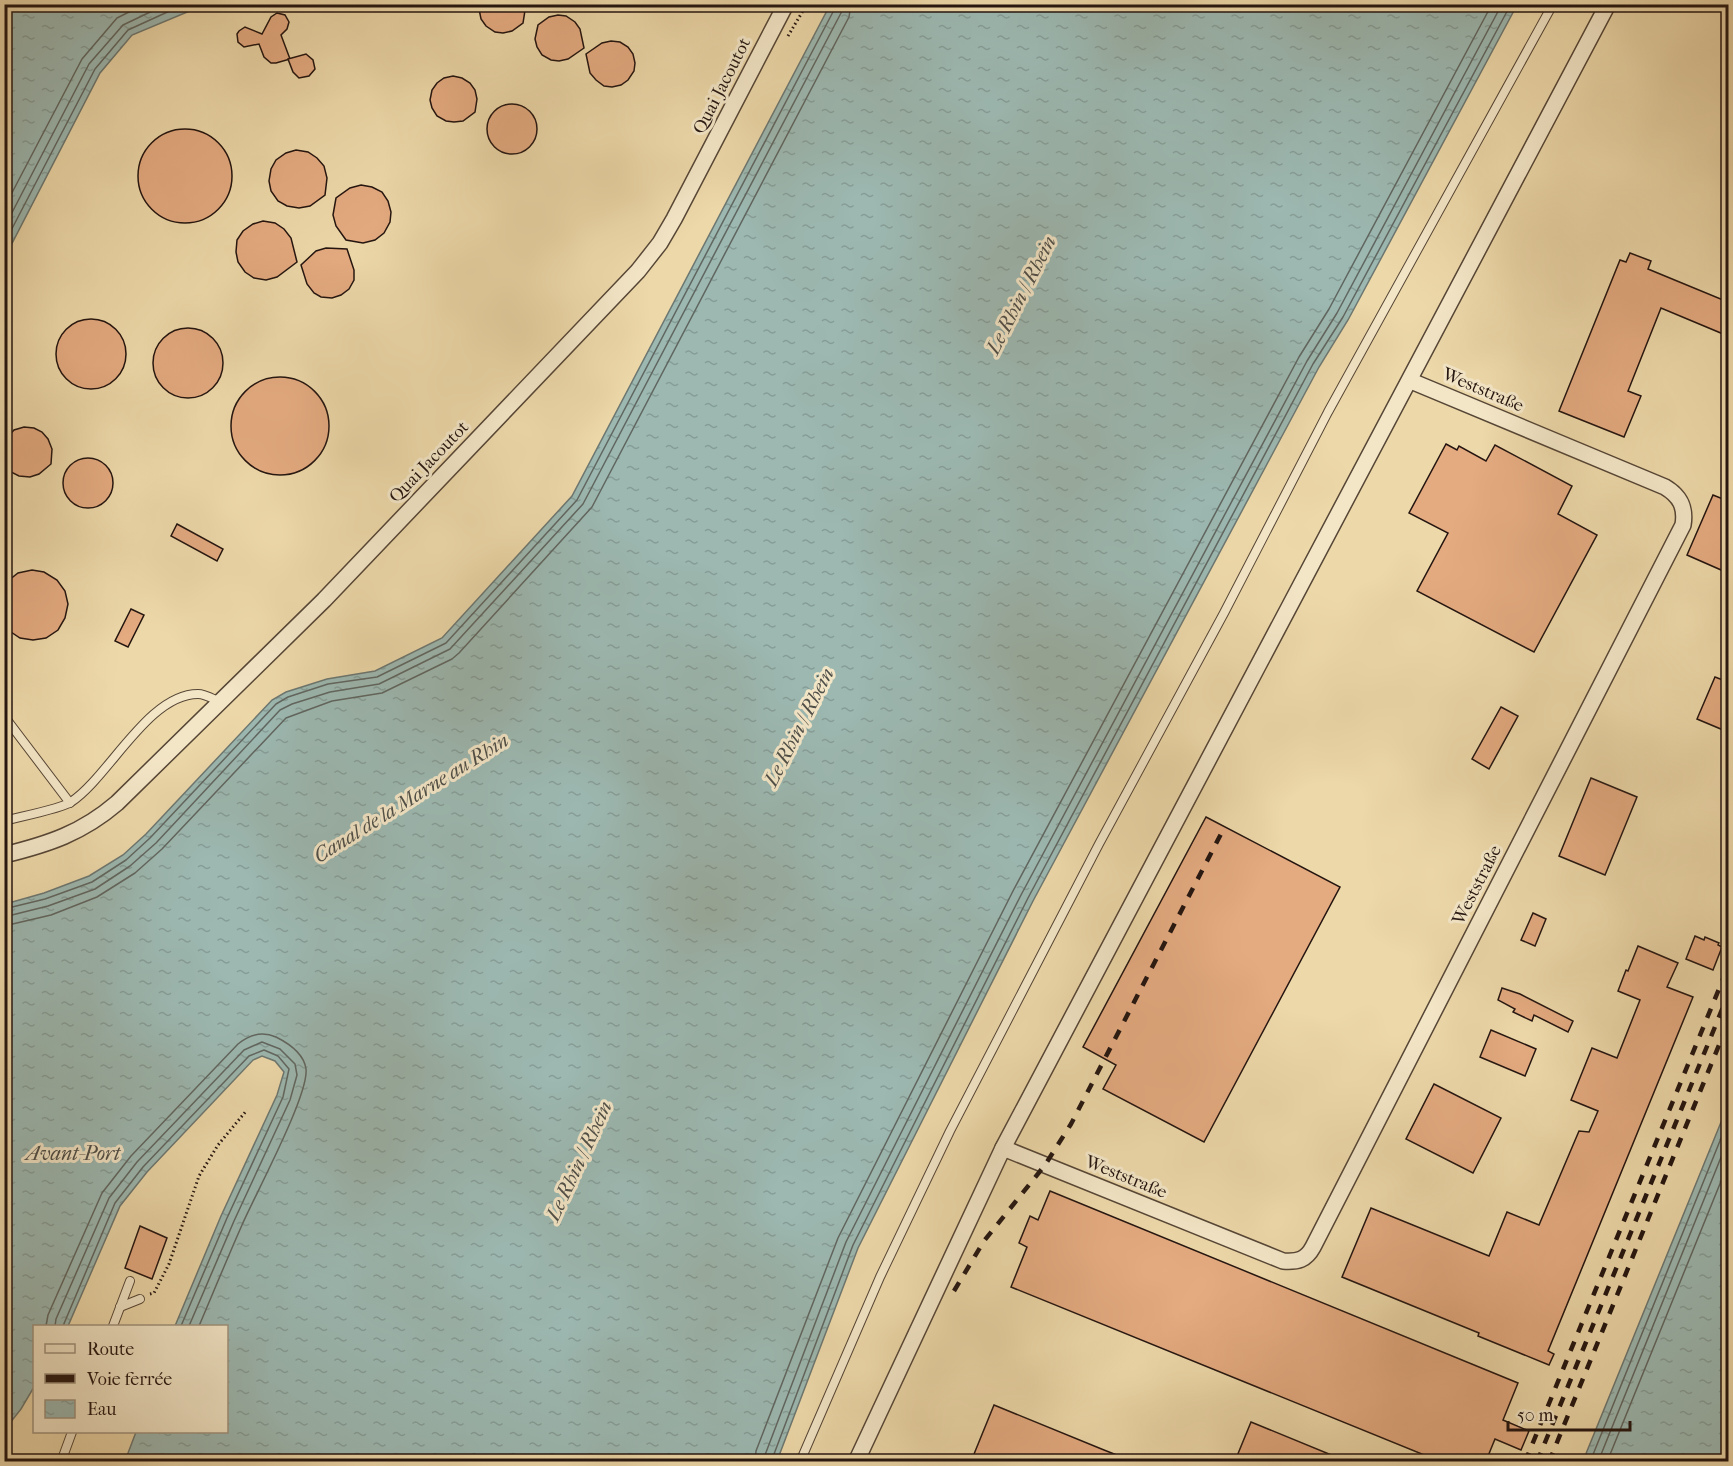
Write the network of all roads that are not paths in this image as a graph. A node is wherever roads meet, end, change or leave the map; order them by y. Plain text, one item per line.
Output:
1 (786, 4) edge
2 (1553, 4) edge
3 (1608, 4) edge
4 (1411, 381) junction
5 (221, 702) junction
6 (4, 716) edge
7 (70, 803) junction
8 (4, 821) edge
9 (4, 855) edge
10 (1003, 1148) junction
11 (130, 1281) dead end
12 (140, 1299) road end
13 (120, 1307) junction
14 (113, 1325) edge
15 (71, 1433) edge
16 (61, 1461) edge
17 (800, 1461) edge
18 (856, 1461) edge

1 - 5 street, Quai Jacoutot
2 - 17 lane
3 - 4 street, Weststraße
4 - 10 street, Weststraße
4 - 10 street, Weststraße
5 - 7 lane
5 - 9 street, Quai Jacoutot
6 - 7 lane
7 - 8 lane
10 - 18 street, Weststraße
11 - 13 lane
12 - 13 lane
13 - 14 lane
15 - 16 lane

